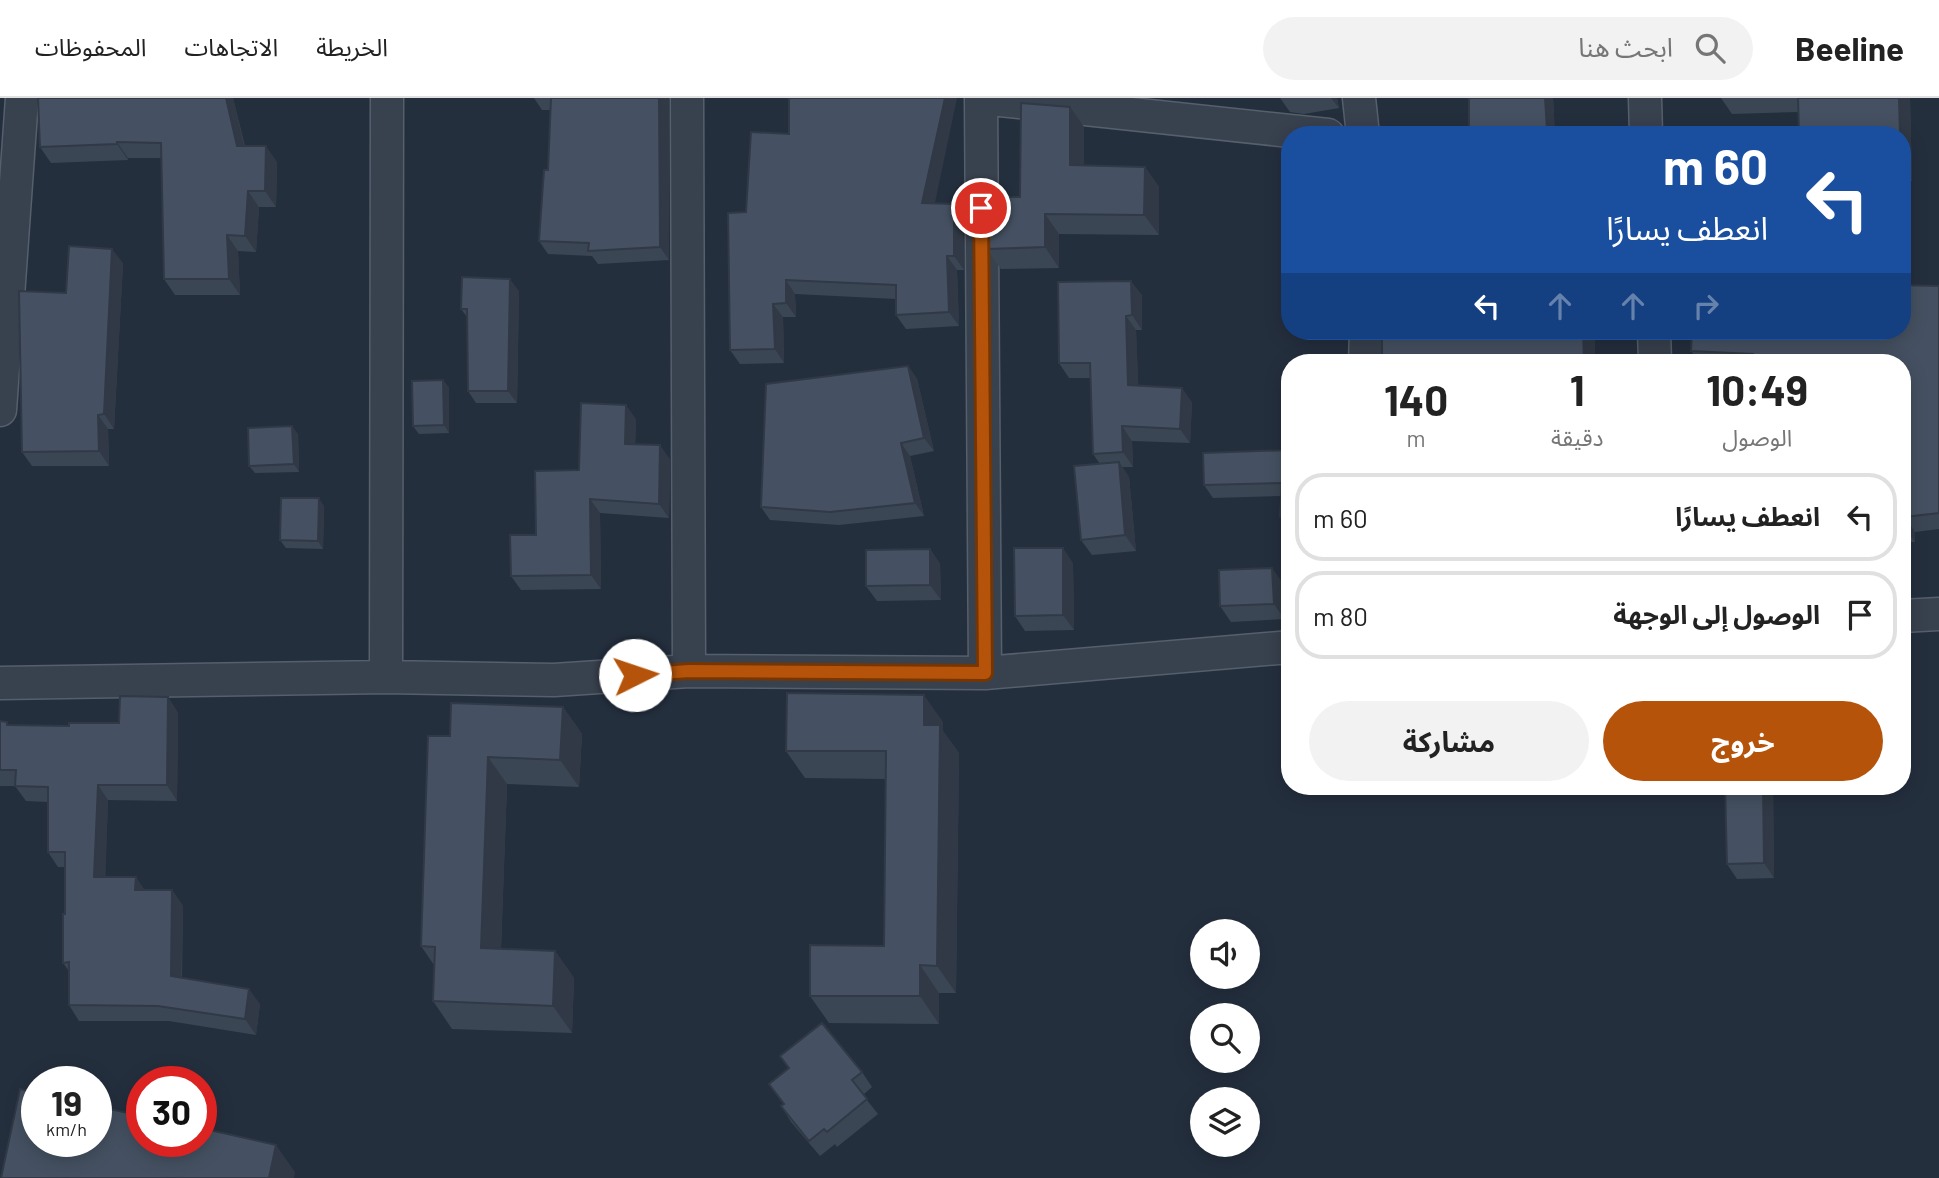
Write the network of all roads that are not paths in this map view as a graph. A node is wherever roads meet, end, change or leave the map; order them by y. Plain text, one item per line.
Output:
1 (22, 98) edge
2 (387, 98) edge
3 (687, 98) edge
4 (981, 98) edge
5 (1359, 98) edge
6 (1645, 98) edge
7 (1362, 126) edge
8 (1646, 126) edge
9 (1281, 130) edge
10 (0, 410) edge
11 (1939, 614) edge
12 (1911, 616) edge
13 (1281, 648) edge
14 (689, 671) junction
15 (985, 673) junction
16 (386, 677) junction
17 (0, 683) edge

1 - 10 street
2 - 16 street
3 - 14 street
4 - 9 street
4 - 15 street
5 - 7 street
6 - 8 street
11 - 12 street
13 - 15 street
14 - 15 street
14 - 16 street
16 - 17 street

